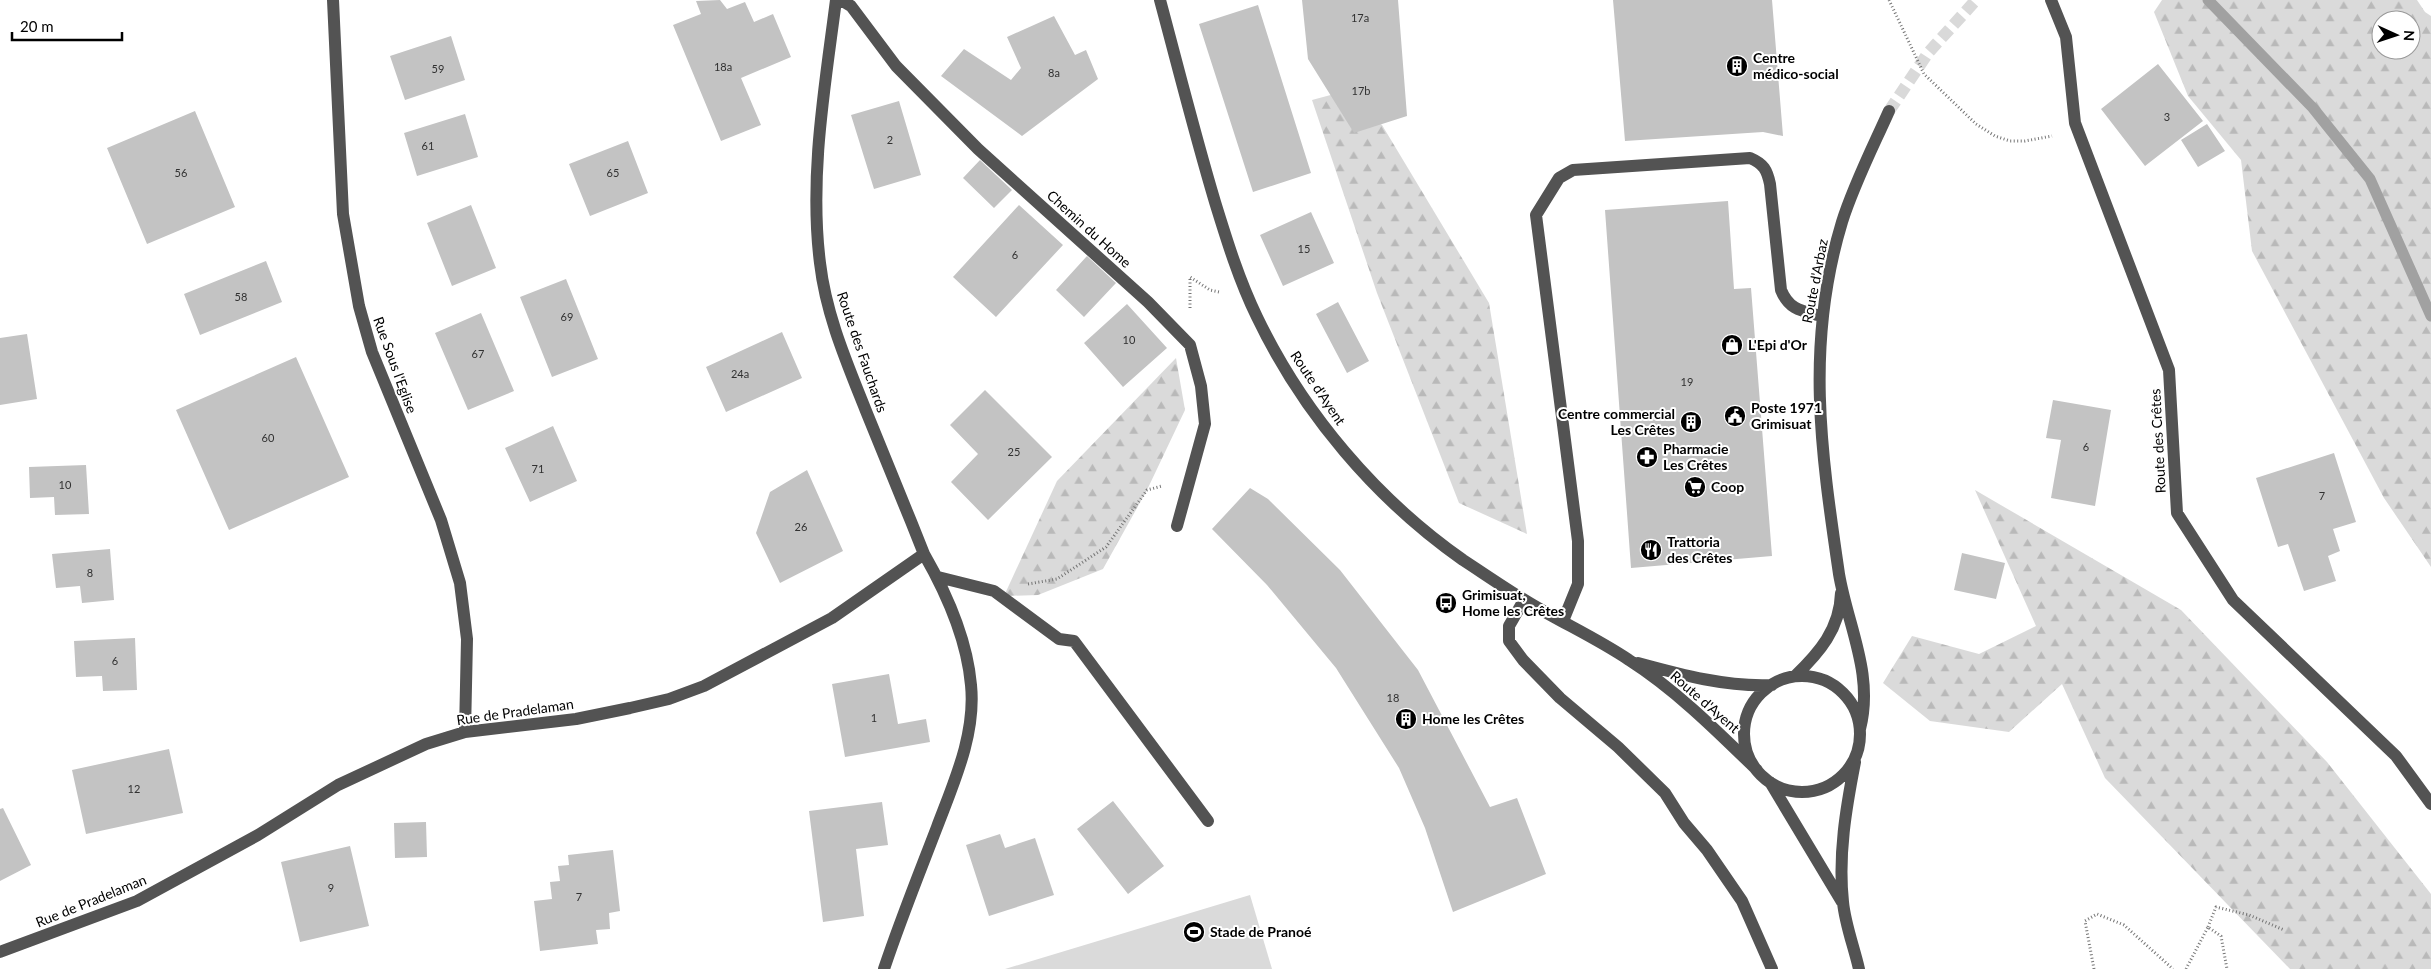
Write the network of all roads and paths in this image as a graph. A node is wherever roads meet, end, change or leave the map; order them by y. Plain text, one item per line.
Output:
1 (332, 0) edge
2 (836, 0) edge
3 (841, 0) edge
4 (1160, 0) edge
5 (1889, 0) edge
6 (2051, 0) edge
7 (1889, 111) tunnel mouth
8 (2078, 132) junction
9 (1220, 292) dead end
10 (1821, 316) junction
11 (1190, 345) junction
12 (1190, 480) junction
13 (1177, 526) dead end
14 (924, 554) junction
15 (938, 577) junction
16 (1841, 586) junction
17 (994, 591) junction
18 (1524, 600) junction
19 (1563, 621) junction
20 (1631, 660) junction
21 (1795, 676) junction
22 (1772, 685) junction
23 (1860, 729) junction
24 (465, 732) junction
25 (1857, 754) junction
26 (1757, 770) junction
27 (1770, 782) junction
28 (2431, 804) edge
29 (1208, 821) dead end
30 (1843, 904) junction
31 (2208, 927) junction
32 (2284, 930) dead end
33 (0, 952) edge
34 (884, 969) edge
35 (1772, 969) edge
36 (1859, 969) edge
37 (2094, 969) edge
38 (2173, 969) edge
39 (2186, 969) edge
40 (2227, 969) edge

1 - 24 street, Rue Sous l'Eglise
2 - 14 street, Route des Fauchards
3 - 11 street, Chemin du Home
4 - 18 street, Route d'Ayent
5 - 8 path
6 - 8 street, Route des Crêtes
7 - 10 street, Route d'Arbaz
8 - 28 street, Route des Crêtes
9 - 11 path
10 - 16 street, Route d'Arbaz
10 - 19 street
11 - 12 street
12 - 13 street
12 - 17 path
14 - 15 street, Route des Fauchards
14 - 24 street, Rue de Pradelaman
15 - 17 street
15 - 34 street, Route des Fauchards
16 - 21 street, Route d'Arbaz
16 - 23 street, Route d'Arbaz
17 - 29 street
18 - 19 street, Route d'Ayent
18 - 35 street
19 - 20 street, Route d'Ayent
20 - 22 street, Route d'Ayent
20 - 26 street, Route d'Ayent
21 - 22 street
21 - 23 street
22 - 26 street
23 - 25 street
24 - 33 street, Rue de Pradelaman
25 - 27 street
25 - 30 street
26 - 27 street
27 - 30 street
30 - 36 street
31 - 32 path
31 - 39 path
31 - 40 path
37 - 38 path

